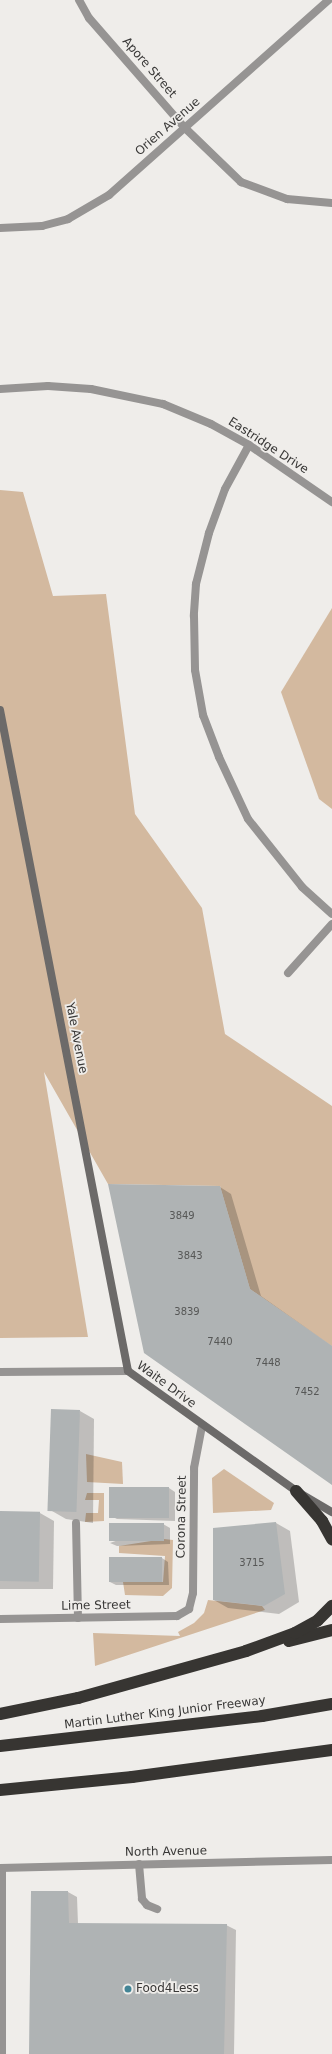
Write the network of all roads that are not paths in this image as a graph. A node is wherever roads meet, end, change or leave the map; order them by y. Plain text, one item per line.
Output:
1 (79, 0) edge
2 (329, 0) edge
3 (185, 128) junction
4 (332, 203) edge
5 (0, 228) edge
6 (0, 389) edge
7 (249, 445) junction
8 (332, 502) edge
9 (0, 710) edge
10 (332, 914) edge
11 (332, 924) edge
12 (288, 973) dead end
13 (128, 1371) junction
14 (0, 1372) edge
15 (202, 1426) junction
16 (296, 1491) junction
17 (332, 1512) edge
18 (76, 1523) dead end
19 (332, 1526) edge
20 (332, 1539) edge
21 (332, 1606) edge
22 (189, 1609) joint
23 (78, 1618) junction
24 (0, 1619) edge
25 (332, 1630) edge
26 (246, 1651) junction
27 (332, 1704) edge
28 (0, 1714) edge
29 (0, 1746) edge
30 (332, 1750) edge
31 (0, 1790) edge
32 (332, 1860) edge
33 (139, 1864) junction
34 (1, 1868) edge
35 (157, 1909) dead end
36 (2, 2054) edge

1 - 3 street, Apore Street
2 - 3 street, Orien Avenue
3 - 4 street, Apore Street
3 - 5 street, Orien Avenue
6 - 7 street, Eastridge Drive
7 - 8 street, Eastridge Drive
7 - 10 street
9 - 13 main road, Yale Avenue
11 - 12 street
13 - 14 street, Waite Drive
13 - 15 main road, Waite Drive
15 - 16 main road, Waite Drive
15 - 22 street, Corona Street
16 - 17 main road, Waite Drive
16 - 19 main road, Waite Drive
16 - 20 highway
18 - 23 street
21 - 26 highway
22 - 23 street, Lime Street
23 - 24 street, Lime Street
25 - 26 highway
26 - 28 highway
27 - 29 highway, Martin Luther King Junior Freeway
30 - 31 highway
32 - 33 street, North Avenue
33 - 34 street, North Avenue
33 - 35 street
34 - 36 street

